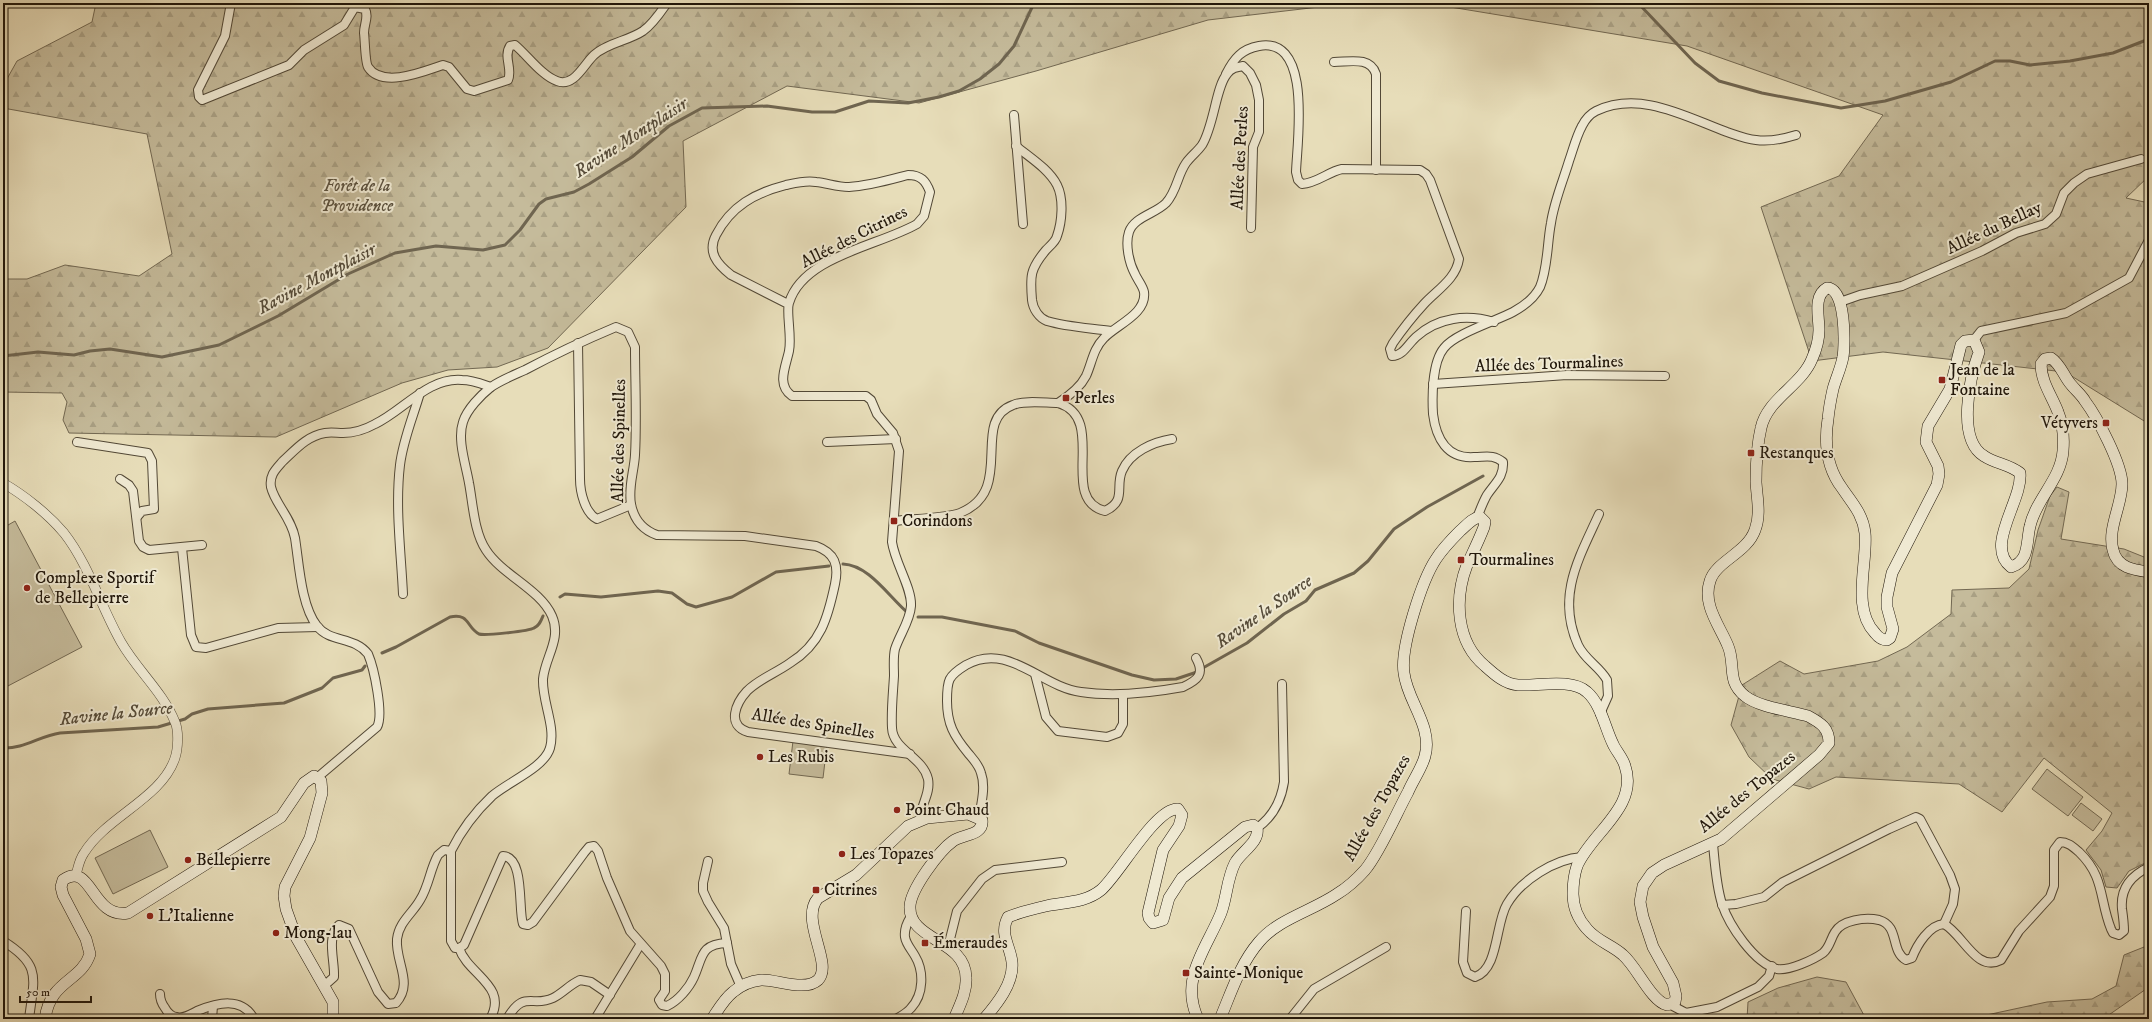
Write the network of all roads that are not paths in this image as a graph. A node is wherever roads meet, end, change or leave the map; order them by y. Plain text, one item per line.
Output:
1 (231, 3) edge
2 (667, 3) edge
3 (1334, 62) dead end
4 (1226, 74) junction
5 (1014, 115) dead end
6 (1796, 135) dead end
7 (1016, 146) junction
8 (2141, 159) dead end
9 (1376, 170) junction
10 (1023, 224) dead end
11 (1251, 228) dead end
12 (2149, 240) edge
13 (1840, 302) junction
14 (788, 304) junction
15 (1494, 322) junction
16 (1110, 331) junction
17 (1974, 340) junction
18 (578, 343) junction
19 (1665, 376) dead end
20 (1433, 384) junction
21 (492, 387) junction
22 (420, 393) junction
23 (1058, 403) junction
24 (1172, 439) dead end
25 (896, 440) junction
26 (77, 442) dead end
27 (827, 442) dead end
28 (120, 479) dead end
29 (3, 483) edge
30 (631, 505) junction
31 (1599, 514) dead end
32 (136, 517) junction
33 (1477, 518) junction
34 (894, 521) junction
35 (202, 545) dead end
36 (182, 548) junction
37 (2149, 572) edge
38 (403, 594) dead end
39 (318, 627) junction
40 (1196, 658) dead end
41 (1035, 674) junction
42 (1282, 684) dead end
43 (1124, 694) junction
44 (1600, 714) junction
45 (910, 754) junction
46 (318, 777) junction
47 (979, 818) junction
48 (921, 820) junction
49 (1257, 828) junction
50 (1713, 844) junction
51 (451, 851) junction
52 (1582, 857) junction
53 (708, 861) dead end
54 (1062, 862) dead end
55 (2149, 867) edge
56 (76, 875) junction
57 (1722, 905) junction
58 (1466, 911) dead end
59 (911, 916) junction
60 (1944, 924) junction
61 (3, 941) edge
62 (727, 943) junction
63 (640, 945) junction
64 (948, 947) junction
65 (459, 948) junction
66 (1386, 948) dead end
67 (1772, 966) junction
68 (325, 985) junction
69 (741, 986) junction
70 (160, 994) dead end
71 (610, 995) junction
72 (1671, 1005) junction
73 (213, 1006) junction
74 (29, 1019) edge
75 (45, 1019) edge
76 (212, 1019) edge
77 (254, 1019) edge
78 (333, 1019) edge
79 (490, 1019) edge
80 (507, 1019) edge
81 (595, 1019) edge
82 (712, 1019) edge
83 (896, 1019) edge
84 (954, 1019) edge
85 (984, 1019) edge
86 (1198, 1019) edge
87 (1220, 1019) edge
88 (1290, 1019) edge

1 - 2 street
3 - 9 street
4 - 9 street, Allée des Perles
4 - 11 street, Allée des Perles
4 - 16 street, Allée des Perles
5 - 7 street
6 - 15 street, Allée des Tourmalines
7 - 10 street
7 - 16 street
8 - 13 street, Allée du Bellay
9 - 15 street, Allée des Perles
12 - 17 street
13 - 17 main road
13 - 50 main road, Allée des Topazes
14 - 14 street, Allée des Citrines
14 - 25 street
15 - 20 street, Allée des Tourmalines
16 - 23 street, Allée des Perles
17 - 37 main road
18 - 21 street, Allée des Spinelles
18 - 30 street
18 - 30 street, Allée des Spinelles
19 - 20 street, Allée des Tourmalines
20 - 33 street, Allée des Tourmalines
21 - 22 street
21 - 51 street, Allée des Spinelles
22 - 38 street
22 - 39 street
23 - 24 street
23 - 34 street
25 - 27 street
25 - 34 street
26 - 32 street
28 - 32 street
29 - 56 street
30 - 45 street, Allée des Spinelles
31 - 44 street
32 - 36 street
33 - 44 main road
33 - 87 main road, Allée des Topazes
34 - 45 street
35 - 36 street
36 - 39 street
39 - 46 street
40 - 43 street
41 - 43 street
41 - 43 street
41 - 47 street
42 - 49 street
44 - 52 main road
45 - 48 street
46 - 56 main road
46 - 68 main road
47 - 48 main road
47 - 59 main road
48 - 69 main road
49 - 85 main road
49 - 86 main road
50 - 57 street
50 - 72 main road, Allée des Topazes
51 - 65 street
51 - 68 street
52 - 58 street
52 - 72 main road
53 - 62 street
54 - 64 street
55 - 60 street
56 - 75 main road
57 - 60 street
57 - 67 street
59 - 64 main road
59 - 83 street
60 - 67 street
61 - 74 street
62 - 63 street
62 - 69 street
63 - 65 street
63 - 71 street
64 - 84 main road
65 - 79 street
66 - 88 street
67 - 72 street
68 - 78 main road
69 - 82 main road
70 - 73 street
71 - 80 street
71 - 81 street
73 - 76 street
73 - 77 street

